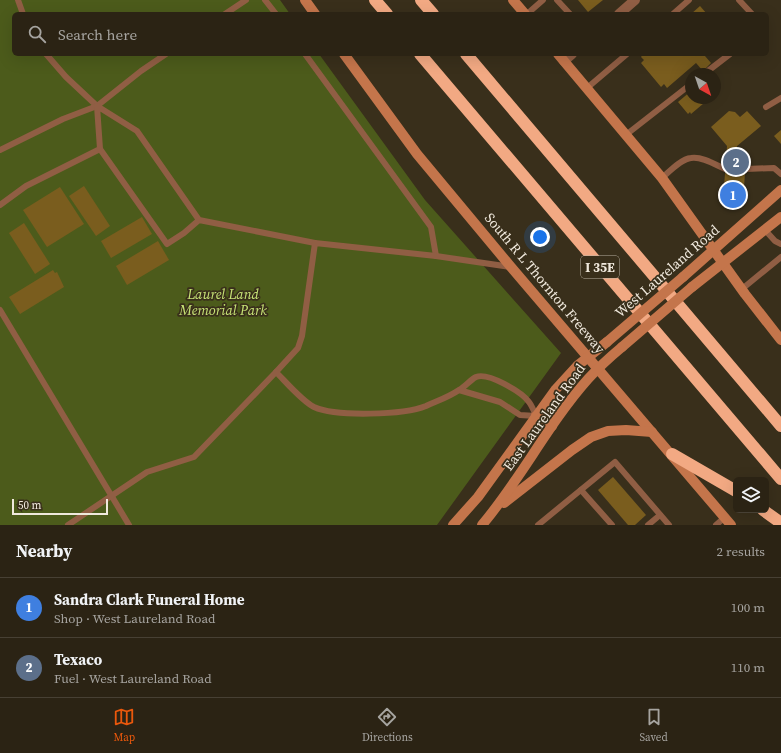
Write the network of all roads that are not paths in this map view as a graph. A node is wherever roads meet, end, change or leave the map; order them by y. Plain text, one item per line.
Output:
1 (18, 0) edge
2 (246, 0) edge
3 (266, 0) edge
4 (305, 0) edge
5 (375, 0) edge
6 (421, 0) edge
7 (513, 0) edge
8 (543, 0) edge
9 (557, 0) edge
10 (635, 0) edge
11 (689, 0) edge
12 (739, 0) edge
13 (22, 12) edge
14 (228, 12) edge
15 (275, 12) edge
16 (314, 12) edge
17 (385, 12) edge
18 (431, 12) edge
19 (524, 12) edge
20 (528, 12) edge
21 (568, 12) edge
22 (621, 12) edge
23 (675, 12) edge
24 (750, 12) edge
25 (48, 56) edge
26 (163, 56) edge
27 (306, 56) edge
28 (345, 56) edge
29 (422, 56) edge
30 (468, 56) edge
31 (624, 56) edge
32 (727, 56) edge
33 (561, 58) edge
34 (712, 68) edge
35 (587, 88) junction
36 (685, 89) edge
37 (781, 98) edge
38 (97, 106) junction
39 (766, 107) dead end
40 (627, 134) junction
41 (100, 149) junction
42 (0, 150) edge
43 (725, 169) dead end
44 (746, 169) dead end
45 (781, 174) edge
46 (662, 178) junction
47 (781, 190) edge
48 (0, 205) edge
49 (781, 217) edge
50 (199, 220) junction
51 (765, 230) junction
52 (314, 242) junction
53 (781, 244) edge
54 (714, 249) junction
55 (436, 256) junction
56 (781, 257) edge
57 (724, 263) junction
58 (511, 268) junction
59 (692, 287) joint
60 (742, 289) junction
61 (0, 310) edge
62 (780, 337) edge
63 (588, 357) junction
64 (598, 369) junction
65 (276, 372) junction
66 (459, 390) junction
67 (536, 416) junction
68 (552, 426) junction
69 (781, 426) edge
70 (652, 432) junction
71 (672, 454) junction
72 (781, 479) edge
73 (733, 489) edge
74 (581, 490) junction
75 (110, 496) junction
76 (496, 509) junction
77 (767, 513) edge
78 (660, 515) junction
79 (728, 521) edge
80 (781, 523) edge
81 (68, 525) edge
82 (129, 525) edge
83 (453, 525) edge
84 (482, 525) edge
85 (538, 525) edge
86 (612, 525) edge
87 (648, 525) edge
88 (669, 525) edge
89 (716, 525) edge

1 - 13 lane
2 - 14 lane
3 - 15 lane
4 - 16 main road
5 - 17 highway
6 - 18 highway
7 - 19 main road
8 - 20 lane
9 - 21 lane
10 - 22 street
11 - 23 lane
12 - 24 lane
25 - 38 lane
26 - 38 lane
27 - 55 lane
28 - 58 main road, South R L Thornton Freeway
29 - 72 highway, I 35E
30 - 69 highway, I 35E
31 - 35 lane
32 - 34 lane
33 - 35 main road
35 - 40 main road
36 - 40 lane
37 - 39 lane
38 - 41 lane
38 - 42 lane
38 - 50 lane
40 - 46 main road
41 - 48 lane
41 - 50 lane
43 - 46 lane
44 - 45 lane
46 - 54 main road
47 - 54 main road, West Laureland Road
49 - 51 main road, West Laureland Road
50 - 52 lane
51 - 53 lane
51 - 57 main road, West Laureland Road
52 - 55 lane
52 - 65 lane
54 - 57 main road
54 - 63 main road, West Laureland Road, bridge
55 - 58 lane
56 - 60 lane
57 - 59 main road, West Laureland Road
57 - 60 main road
58 - 63 main road, South R L Thornton Freeway
59 - 64 main road, East Laureland Road, bridge
60 - 62 main road
61 - 75 lane
63 - 64 main road, South R L Thornton Freeway
63 - 67 main road, East Laureland Road
64 - 68 main road, East Laureland Road
64 - 70 main road, South R L Thornton Freeway
65 - 66 lane
65 - 75 lane
66 - 67 lane
66 - 67 lane
67 - 68 main road
67 - 83 main road, East Laureland Road
68 - 76 main road, East Laureland Road
70 - 71 main road, South R L Thornton Freeway
70 - 76 main road
71 - 73 highway
71 - 79 main road, South R L Thornton Freeway
74 - 78 lane
74 - 85 lane
74 - 86 lane
75 - 81 lane
75 - 82 lane
76 - 84 main road, East Laureland Road
77 - 80 highway
78 - 87 lane
78 - 88 lane
79 - 89 lane

